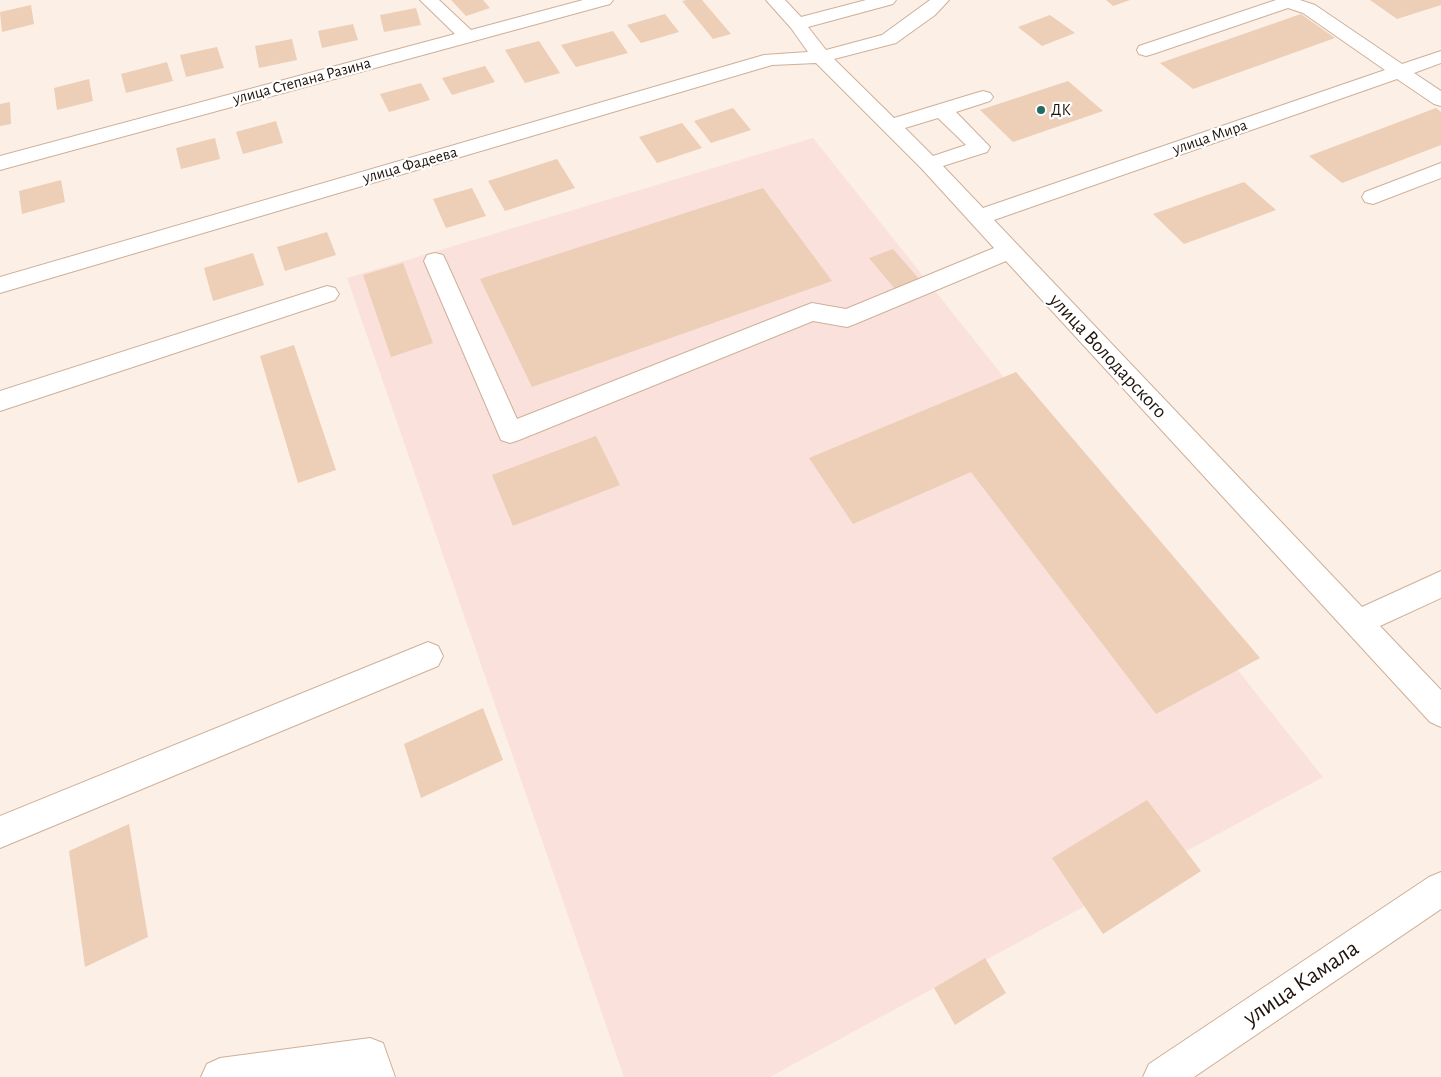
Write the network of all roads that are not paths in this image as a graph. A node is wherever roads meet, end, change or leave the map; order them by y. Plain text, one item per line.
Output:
1 (429, 0) edge
2 (604, 0) edge
3 (775, 0) edge
4 (887, 0) edge
5 (940, 0) edge
6 (797, 24) junction
7 (467, 36) junction
8 (1146, 50) dead end
9 (822, 57) junction
10 (1441, 57) edge
11 (1400, 71) junction
12 (983, 97) dead end
13 (1441, 100) edge
14 (942, 110) junction
15 (890, 126) junction
16 (0, 163) edge
17 (929, 164) junction
18 (1441, 170) edge
19 (1373, 197) dead end
20 (978, 218) junction
21 (1009, 250) junction
22 (435, 261) dead end
23 (0, 285) edge
24 (327, 294) dead end
25 (0, 401) edge
26 (1441, 584) edge
27 (1357, 623) junction
28 (428, 656) dead end
29 (1441, 712) edge
30 (0, 832) edge
31 (1441, 889) edge
32 (220, 1077) edge
33 (376, 1077) edge
34 (1162, 1077) edge

1 - 7 street
2 - 7 street, улица Степана Разина
3 - 6 street, улица Володарского
4 - 6 street
5 - 9 street, улица Фадеева
6 - 9 street, улица Володарского
7 - 16 street, улица Степана Разина
8 - 11 street
9 - 15 street, улица Володарского
9 - 23 street, улица Фадеева
10 - 11 street, улица Мира
11 - 13 street
11 - 20 street, улица Мира
12 - 14 street
14 - 15 street
14 - 17 street
15 - 17 street, улица Володарского
17 - 20 street, улица Володарского
18 - 19 street
20 - 21 street, улица Володарского
21 - 22 street
21 - 27 street, улица Володарского
24 - 25 street
26 - 27 street
27 - 29 street, улица Володарского
28 - 30 street
31 - 34 street, улица Камала
32 - 33 street

